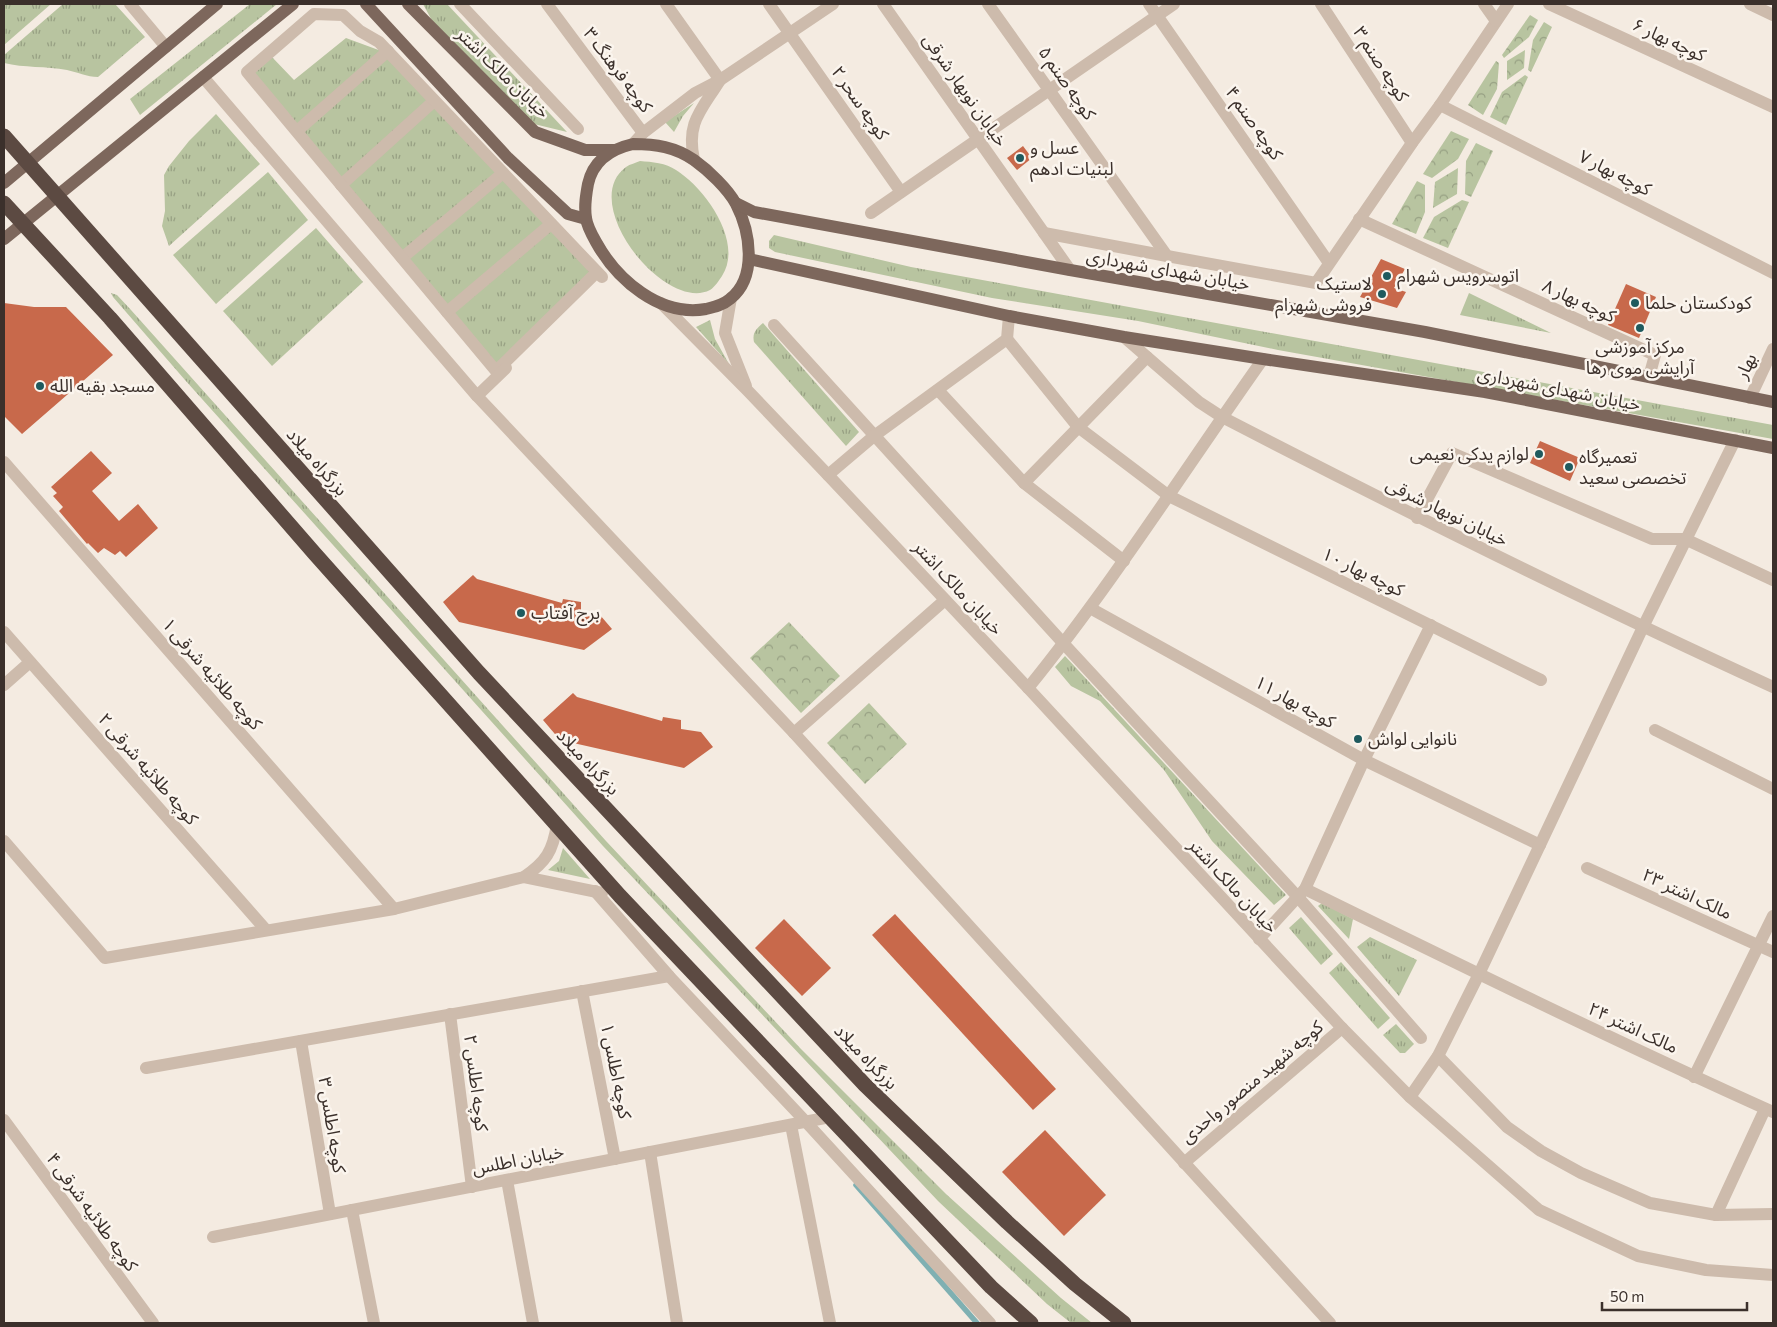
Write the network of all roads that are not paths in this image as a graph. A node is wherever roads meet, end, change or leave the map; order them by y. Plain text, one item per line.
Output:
1 (130, 4) edge
2 (217, 4) edge
3 (293, 4) edge
4 (366, 4) edge
5 (408, 4) edge
6 (460, 4) edge
7 (547, 4) edge
8 (666, 4) edge
9 (769, 4) edge
10 (833, 4) edge
11 (883, 4) edge
12 (988, 4) edge
13 (1149, 4) edge
14 (1174, 4) edge
15 (1321, 4) edge
16 (1484, 4) edge
17 (1508, 4) edge
18 (1549, 4) edge
19 (1750, 4) edge
20 (1157, 15) junction
21 (1773, 15) edge
22 (1496, 21) junction
23 (790, 33) junction
24 (166, 47) junction
25 (388, 51) junction
26 (203, 77) junction
27 (720, 80) junction
28 (1050, 90) junction
29 (434, 101) junction
30 (1440, 106) junction
31 (1773, 108) edge
32 (578, 129) dead end
33 (297, 131) junction
34 (643, 133) junction
35 (4, 136) edge
36 (978, 140) junction
37 (1412, 143) junction
38 (633, 144) junction
39 (614, 150) junction
40 (694, 160) junction
41 (28, 162) junction
42 (503, 172) junction
43 (4, 183) edge
44 (341, 185) junction
45 (902, 192) junction
46 (58, 195) junction
47 (4, 203) edge
48 (736, 203) junction
49 (871, 213) dead end
50 (586, 219) junction
51 (1359, 219) junction
52 (23, 224) junction
53 (551, 224) junction
54 (1044, 233) junction
55 (4, 239) edge
56 (1167, 256) junction
57 (402, 258) junction
58 (749, 260) junction
59 (1329, 263) junction
60 (613, 267) junction
61 (1070, 270) junction
62 (1773, 272) edge
63 (599, 275) junction
64 (731, 298) junction
65 (660, 303) junction
66 (447, 312) junction
67 (1009, 316) junction
68 (774, 325) dead end
69 (1124, 337) junction
70 (1008, 339) junction
71 (1773, 349) edge
72 (1147, 358) junction
73 (1263, 359) junction
74 (1649, 377) junction
75 (938, 390) junction
76 (748, 391) junction
77 (477, 396) junction
78 (1750, 398) junction
79 (1773, 402) edge
80 (1222, 417) junction
81 (1078, 428) junction
82 (874, 436) junction
83 (1735, 440) junction
84 (1773, 448) edge
85 (4, 462) edge
86 (828, 475) junction
87 (1024, 483) junction
88 (1169, 496) junction
89 (1417, 518) junction
90 (1685, 539) junction
91 (1124, 562) junction
92 (1773, 580) edge
93 (945, 600) junction
94 (1090, 608) junction
95 (1431, 625) junction
96 (1642, 627) junction
97 (4, 632) edge
98 (1064, 644) junction
99 (30, 662) junction
100 (1541, 680) dead end
101 (4, 685) edge
102 (1773, 687) edge
103 (1028, 688) junction
104 (1655, 730) dead end
105 (794, 733) junction
106 (1364, 760) junction
107 (1773, 788) edge
108 (557, 824) junction
109 (4, 841) edge
110 (1540, 845) junction
111 (1587, 868) dead end
112 (524, 877) junction
113 (595, 891) junction
114 (1301, 892) junction
115 (620, 896) junction
116 (394, 909) junction
117 (1773, 916) edge
118 (266, 930) junction
119 (1259, 940) junction
120 (1758, 946) junction
121 (1773, 952) edge
122 (1479, 974) junction
123 (670, 976) junction
124 (582, 991) junction
125 (450, 1014) junction
126 (1342, 1028) junction
127 (1421, 1038) dead end
128 (301, 1041) junction
129 (1438, 1056) junction
130 (146, 1068) dead end
131 (1694, 1076) junction
132 (1410, 1097) junction
133 (1769, 1110) edge
134 (830, 1117) junction
135 (4, 1120) edge
136 (806, 1122) junction
137 (791, 1125) junction
138 (650, 1152) junction
139 (615, 1159) junction
140 (1184, 1163) junction
141 (507, 1180) junction
142 (472, 1187) junction
143 (352, 1210) junction
144 (330, 1214) junction
145 (1773, 1214) edge
146 (1716, 1215) junction
147 (213, 1237) dead end
148 (1773, 1275) edge
149 (153, 1323) edge
150 (374, 1323) edge
151 (533, 1323) edge
152 (677, 1323) edge
153 (830, 1323) edge
154 (990, 1323) edge
155 (1031, 1323) edge
156 (1124, 1323) edge
157 (1330, 1323) edge

1 - 24 street
2 - 24 main road
3 - 26 main road
4 - 50 main road
5 - 39 main road, خیابان مالک اشتر
6 - 32 street
7 - 34 street, کوچه فرهنگ ۳
8 - 27 street
9 - 23 street, کوچه سحر ۲
10 - 23 street
11 - 36 street, خیابان نوبهار شرقی
12 - 28 street, کوچه صنم ۵
13 - 20 street, کوچه صنم ۴
14 - 20 street
15 - 37 street, کوچه صنم ۳
16 - 22 street
17 - 22 street
18 - 31 street, کوچه بهار ۶
19 - 21 street
20 - 28 street
20 - 59 street, کوچه صنم ۴
22 - 30 street
23 - 27 street
23 - 45 street, کوچه سحر ۲
24 - 41 main road
25 - 29 street
25 - 33 street
25 - 33 street
26 - 46 main road
26 - 77 street
27 - 34 street
27 - 40 street
28 - 36 street
28 - 56 street, کوچه صنم ۵
29 - 42 street
29 - 44 street
30 - 37 street
30 - 62 street, کوچه بهار ۷
33 - 44 street
34 - 38 street
35 - 41 highway
36 - 45 street
36 - 54 street, خیابان نوبهار شرقی
37 - 51 street
38 - 39 main road
38 - 40 main road
39 - 50 main road
40 - 48 main road
41 - 43 main road
41 - 46 highway, بزرگراه میلاد
42 - 53 street
42 - 57 street
44 - 57 street
45 - 49 street
46 - 52 main road
46 - 156 highway, بزرگراه میلاد
47 - 52 highway
48 - 58 main road
48 - 61 main road, خیابان شهدای شهرداری
50 - 60 main road
51 - 59 street
51 - 74 street, کوچه بهار ۸
52 - 55 main road
52 - 108 highway
53 - 63 street
53 - 66 street
54 - 56 street
54 - 61 street, خیابان نوبهار شرقی
56 - 59 street
57 - 66 street
58 - 64 main road
58 - 67 main road, خیابان شهدای شهرداری
60 - 63 street
60 - 65 main road
61 - 74 main road, خیابان شهدای شهرداری
63 - 66 street
63 - 77 street
64 - 65 main road
64 - 76 street, خیابان مالک اشتر
65 - 76 street, خیابان مالک اشتر
67 - 69 main road, خیابان شهدای شهرداری
67 - 70 street
68 - 82 street
69 - 72 street, خیابان نوبهار شرقی
69 - 73 main road, خیابان شهدای شهرداری
70 - 75 street
70 - 81 street, کوچه بهار ۱۰
71 - 78 street, بهار
72 - 80 street, خیابان نوبهار شرقی
72 - 81 street
73 - 80 street
73 - 83 main road, خیابان شهدای شهرداری
74 - 78 main road, خیابان شهدای شهرداری
75 - 82 street
75 - 87 street
76 - 86 street, خیابان مالک اشتر
77 - 105 street
78 - 79 main road, خیابان شهدای شهرداری
80 - 88 street
80 - 89 street, خیابان نوبهار شرقی
81 - 87 street
81 - 88 street, کوچه بهار ۱۰
82 - 86 street
82 - 98 street
83 - 84 main road, خیابان شهدای شهرداری
83 - 90 street
85 - 116 street, کوچه طلائیه شرقی ۱
86 - 93 street, خیابان مالک اشتر
87 - 91 street
88 - 91 street
88 - 95 street, کوچه بهار ۱۰
89 - 90 street
89 - 96 street, خیابان نوبهار شرقی
90 - 92 street
90 - 96 street
91 - 94 street
93 - 103 street, خیابان مالک اشتر
93 - 105 street
94 - 98 street
94 - 106 street, کوچه بهار ۱۱
95 - 100 street, کوچه بهار ۱۰
95 - 106 street
96 - 102 street, خیابان نوبهار شرقی
96 - 110 street
97 - 99 street, کوچه طلائیه شرقی ۲
98 - 103 street
98 - 114 street
99 - 101 street
99 - 118 street, کوچه طلائیه شرقی ۲
103 - 119 street, خیابان مالک اشتر
104 - 107 street
105 - 140 street
106 - 110 street, کوچه بهار ۱۱
106 - 114 street
108 - 112 street
108 - 115 highway
109 - 118 street
110 - 122 street
111 - 120 street, مالک اشتر ۲۳
112 - 113 street
112 - 116 street
113 - 115 street
113 - 123 street
114 - 119 street
114 - 122 street, مالک اشتر ۲۴
114 - 127 street
115 - 134 highway
116 - 118 street
117 - 120 street
119 - 126 street, خیابان مالک اشتر
120 - 121 street, مالک اشتر ۲۳
120 - 131 street
122 - 129 street
122 - 131 street, مالک اشتر ۲۴
123 - 124 street
123 - 136 street
124 - 125 street
124 - 139 street, کوچه اطلس ۱
125 - 128 street
125 - 142 street, کوچه اطلس ۲
126 - 132 street, خیابان مالک اشتر
126 - 140 street, کوچه شهید منصور واحدی
128 - 130 street
128 - 144 street, کوچه اطلس ۳
129 - 132 street
129 - 146 street
131 - 133 street, مالک اشتر ۲۴
132 - 148 street, خیابان مالک اشتر
133 - 146 street
134 - 136 street, خیابان اطلس
134 - 155 highway
135 - 149 street, کوچه طلائیه شرقی ۴
136 - 137 street, خیابان اطلس
136 - 154 street
137 - 138 street, خیابان اطلس
137 - 153 street
138 - 139 street, خیابان اطلس
138 - 152 street
139 - 141 street, خیابان اطلس
140 - 157 street
141 - 142 street, خیابان اطلس
141 - 151 street
142 - 143 street, خیابان اطلس
143 - 144 street, خیابان اطلس
143 - 150 street
144 - 147 street, خیابان اطلس
145 - 146 street

